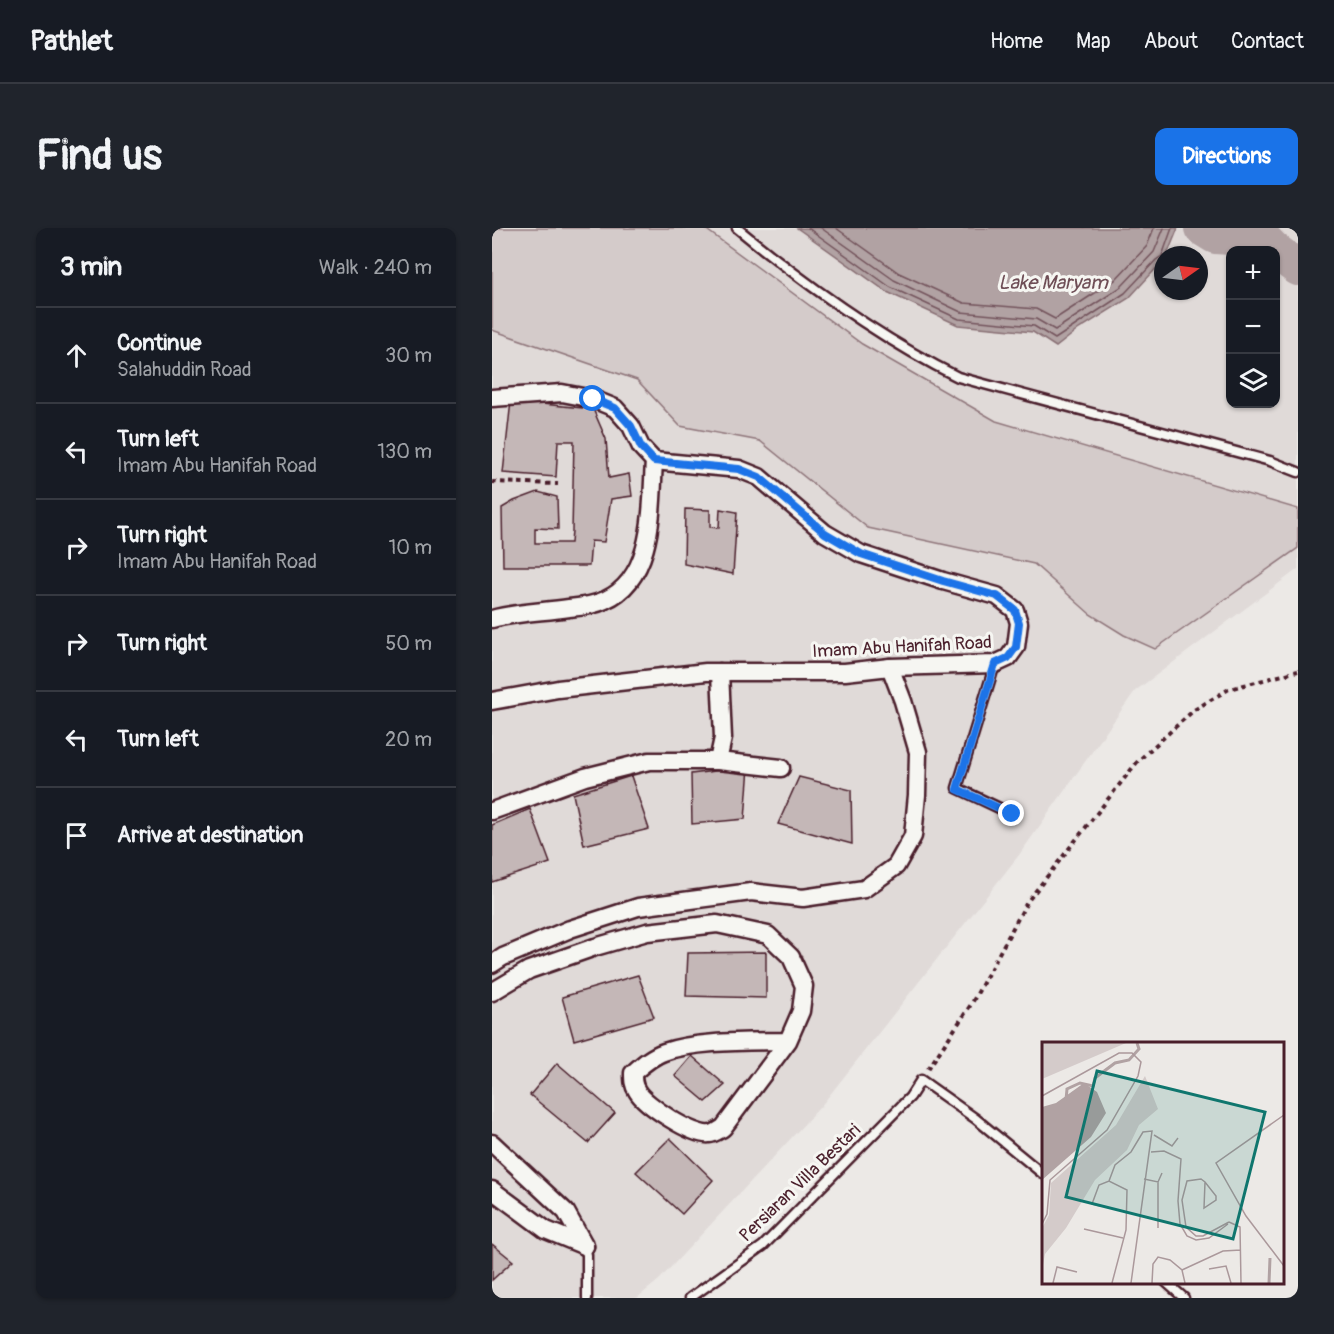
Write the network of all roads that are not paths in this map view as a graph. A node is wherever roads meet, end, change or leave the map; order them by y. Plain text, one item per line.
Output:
1 (737, 228) edge
2 (492, 398) edge
3 (654, 461) junction
4 (1298, 472) edge
5 (492, 619) edge
6 (995, 664) junction
7 (890, 667) junction
8 (720, 672) junction
9 (492, 701) edge
10 (718, 761) junction
11 (781, 768) dead end
12 (492, 811) edge
13 (1012, 814) dead end
14 (638, 907) junction
15 (647, 932) junction
16 (492, 964) edge
17 (492, 992) edge
18 (788, 1041) junction
19 (492, 1143) edge
20 (1042, 1173) edge
21 (492, 1190) edge
22 (585, 1246) junction
23 (1168, 1283) edge
24 (587, 1298) edge
25 (690, 1298) edge
26 (1184, 1298) edge

1 - 4 lane
2 - 3 street
3 - 5 street
3 - 6 street, Imam Abu Hanifah Road
6 - 7 street, Imam Abu Hanifah Road
6 - 13 lane
7 - 8 street, Imam Abu Hanifah Road
7 - 14 street
8 - 9 street, Imam Abu Hanifah Road
8 - 10 street
10 - 11 street
10 - 12 street
14 - 15 street
14 - 16 street
15 - 17 street
15 - 18 street
18 - 18 street
19 - 22 street
20 - 25 lane, Persiaran Villa Bestari
21 - 22 street
22 - 24 lane
23 - 26 lane

